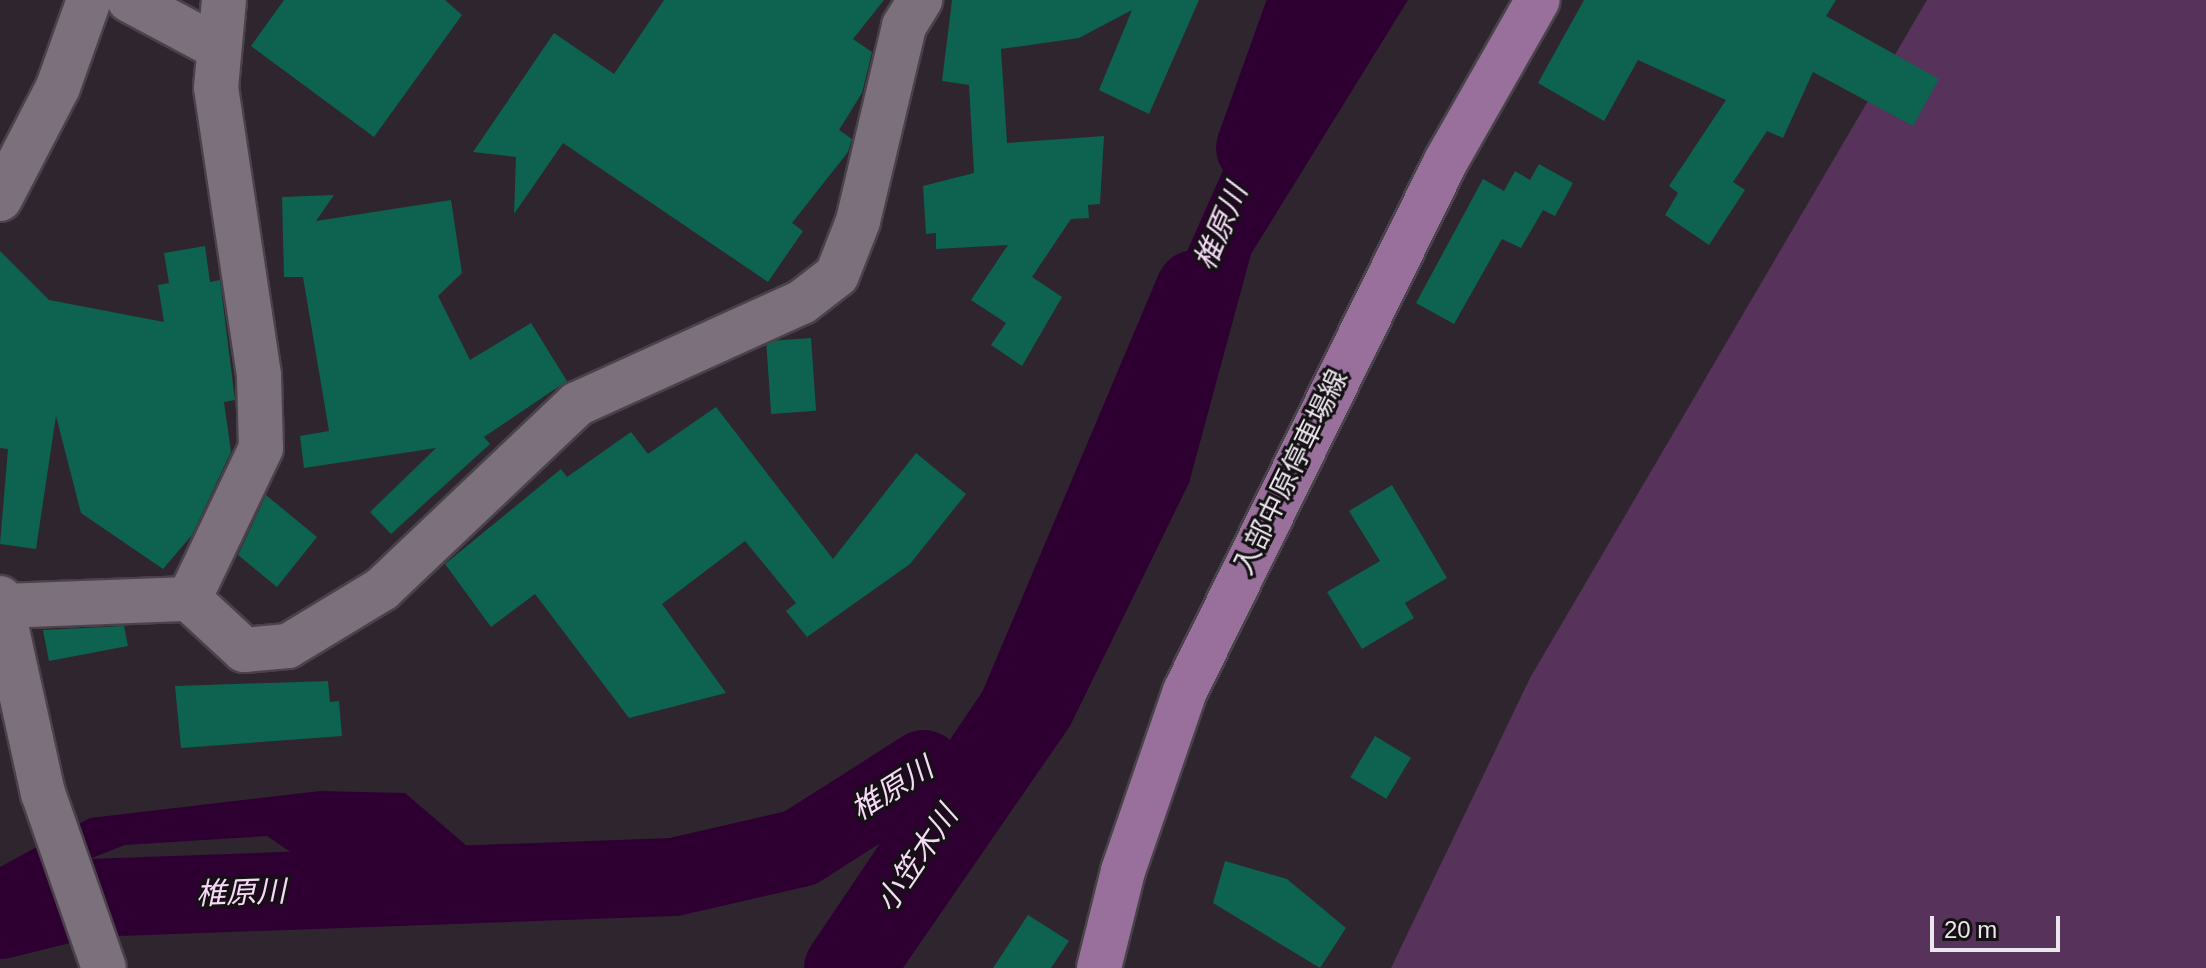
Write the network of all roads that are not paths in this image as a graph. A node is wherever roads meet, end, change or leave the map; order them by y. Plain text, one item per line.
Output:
1 (89, 0) edge
2 (129, 0) edge
3 (224, 0) edge
4 (920, 0) edge
5 (1538, 0) edge
6 (217, 47) junction
7 (0, 199) edge
8 (189, 599) junction
9 (1, 602) edge
10 (104, 968) edge
11 (1099, 968) edge

1 - 7 street
2 - 6 street
3 - 6 street
4 - 8 street
5 - 11 main road, 入部中原停車場線
6 - 8 street
8 - 9 street
9 - 10 street

